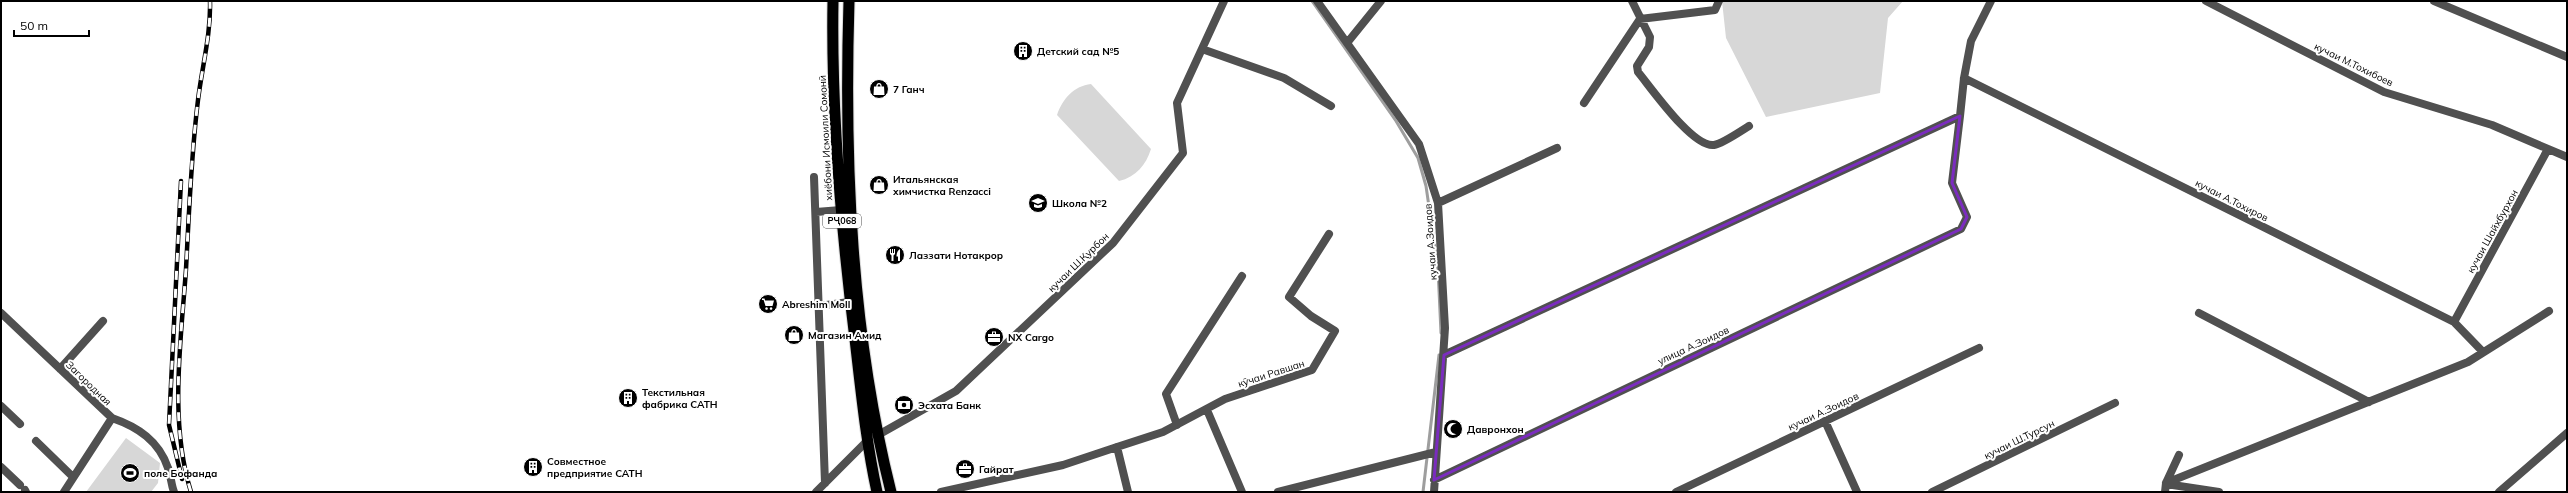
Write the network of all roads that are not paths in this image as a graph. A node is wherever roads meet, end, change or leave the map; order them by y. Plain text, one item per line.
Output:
1 (833, 1) edge
2 (849, 1) edge
3 (1224, 1) edge
4 (1317, 1) edge
5 (1381, 1) edge
6 (1632, 1) edge
7 (1719, 1) edge
8 (1991, 1) edge
9 (2206, 1) edge
10 (2434, 1) edge
11 (1640, 19) junction
12 (1347, 43) junction
13 (1202, 49) junction
14 (2567, 57) edge
15 (1964, 78) junction
16 (1584, 102) dead end
17 (1331, 106) dead end
18 (1960, 116) junction
19 (1749, 126) dead end
20 (1557, 148) dead end
21 (2548, 149) junction
22 (2567, 156) edge
23 (814, 177) dead end
24 (1438, 203) junction
25 (841, 210) junction
26 (816, 212) junction
27 (1329, 234) dead end
28 (1242, 276) dead end
29 (849, 302) junction
30 (819, 306) junction
31 (2549, 311) dead end
32 (1, 312) edge
33 (2199, 313) dead end
34 (103, 321) dead end
35 (2454, 322) junction
36 (1979, 348) dead end
37 (2483, 352) junction
38 (1444, 355) junction
39 (60, 369) junction
40 (2369, 402) junction
41 (2115, 403) dead end
42 (1, 406) edge
43 (1207, 410) junction
44 (112, 418) junction
45 (1825, 421) junction
46 (20, 424) dead end
47 (1177, 425) junction
48 (2567, 433) edge
49 (878, 435) junction
50 (868, 440) junction
51 (36, 441) dead end
52 (1117, 447) junction
53 (1430, 453) junction
54 (2179, 455) dead end
55 (1, 467) edge
56 (73, 477) junction
57 (1434, 480) junction
58 (825, 483) junction
59 (2165, 488) edge
60 (24, 489) edge
61 (64, 492) edge
62 (174, 492) edge
63 (816, 492) edge
64 (877, 492) edge
65 (891, 492) edge
66 (941, 492) edge
67 (1128, 492) edge
68 (1242, 492) edge
69 (1278, 492) edge
70 (1434, 492) edge
71 (1676, 492) edge
72 (1857, 492) edge
73 (1932, 492) edge
74 (2219, 492) edge
75 (2499, 492) edge

1 - 25 highway, хиёбони Исмоили Сомонӣ / РҶ068
2 - 49 highway, РҶ068
3 - 13 street, кучаи Ш.Қурбон
4 - 12 street, кучаи А.Зоидов
5 - 12 street
6 - 11 street
7 - 11 street
8 - 15 street
9 - 21 street, кучаи М.Тохибоев
10 - 14 street
11 - 16 street
11 - 19 street
12 - 24 street, кучаи А.Зоидов
13 - 17 street
13 - 49 street, кучаи Ш.Қурбон
15 - 18 street
15 - 35 street, кучаи А.Тохиров
18 - 38 street
18 - 57 street, улица А.Зоидов
20 - 24 street
21 - 22 street, кучаи М.Тохибоев
21 - 35 street, кучаи Шайхбурхон
23 - 26 street
24 - 38 street, кучаи А.Зоидов
25 - 26 street
25 - 29 highway, хиёбони Исмоили Сомонӣ / РҶ068
26 - 30 street
27 - 43 street, кӯчаи Равшан
28 - 47 street
29 - 30 street
29 - 50 highway, хиёбони Исмоили Сомонӣ / РҶ068
30 - 58 street
31 - 37 street
32 - 39 street, Загородная
33 - 40 street
34 - 39 street
35 - 37 street, кучаи А.Тохиров
36 - 45 street, кучаи А.Зоидов
37 - 40 street
38 - 53 street, кучаи А.Зоидов
39 - 44 street, Загородная
40 - 59 street
41 - 73 street, кучаи Ш.Турсун
42 - 46 street
43 - 47 street, кӯчаи Равшан
43 - 68 street
44 - 56 street, Загородная
44 - 62 street
45 - 71 street, кучаи А.Зоидов
45 - 72 street
47 - 52 street, кӯчаи Равшан
48 - 75 street
49 - 50 highway
49 - 65 highway, РҶ068
50 - 58 street
50 - 64 highway, РҶ068
51 - 56 street
52 - 66 street, кӯчаи Равшан
52 - 67 street
53 - 57 street, кучаи А.Зоидов
53 - 69 street
54 - 59 street
55 - 60 street
56 - 61 street, Загородная
57 - 70 street, кучаи А.Зоидов
58 - 63 street
59 - 74 street

